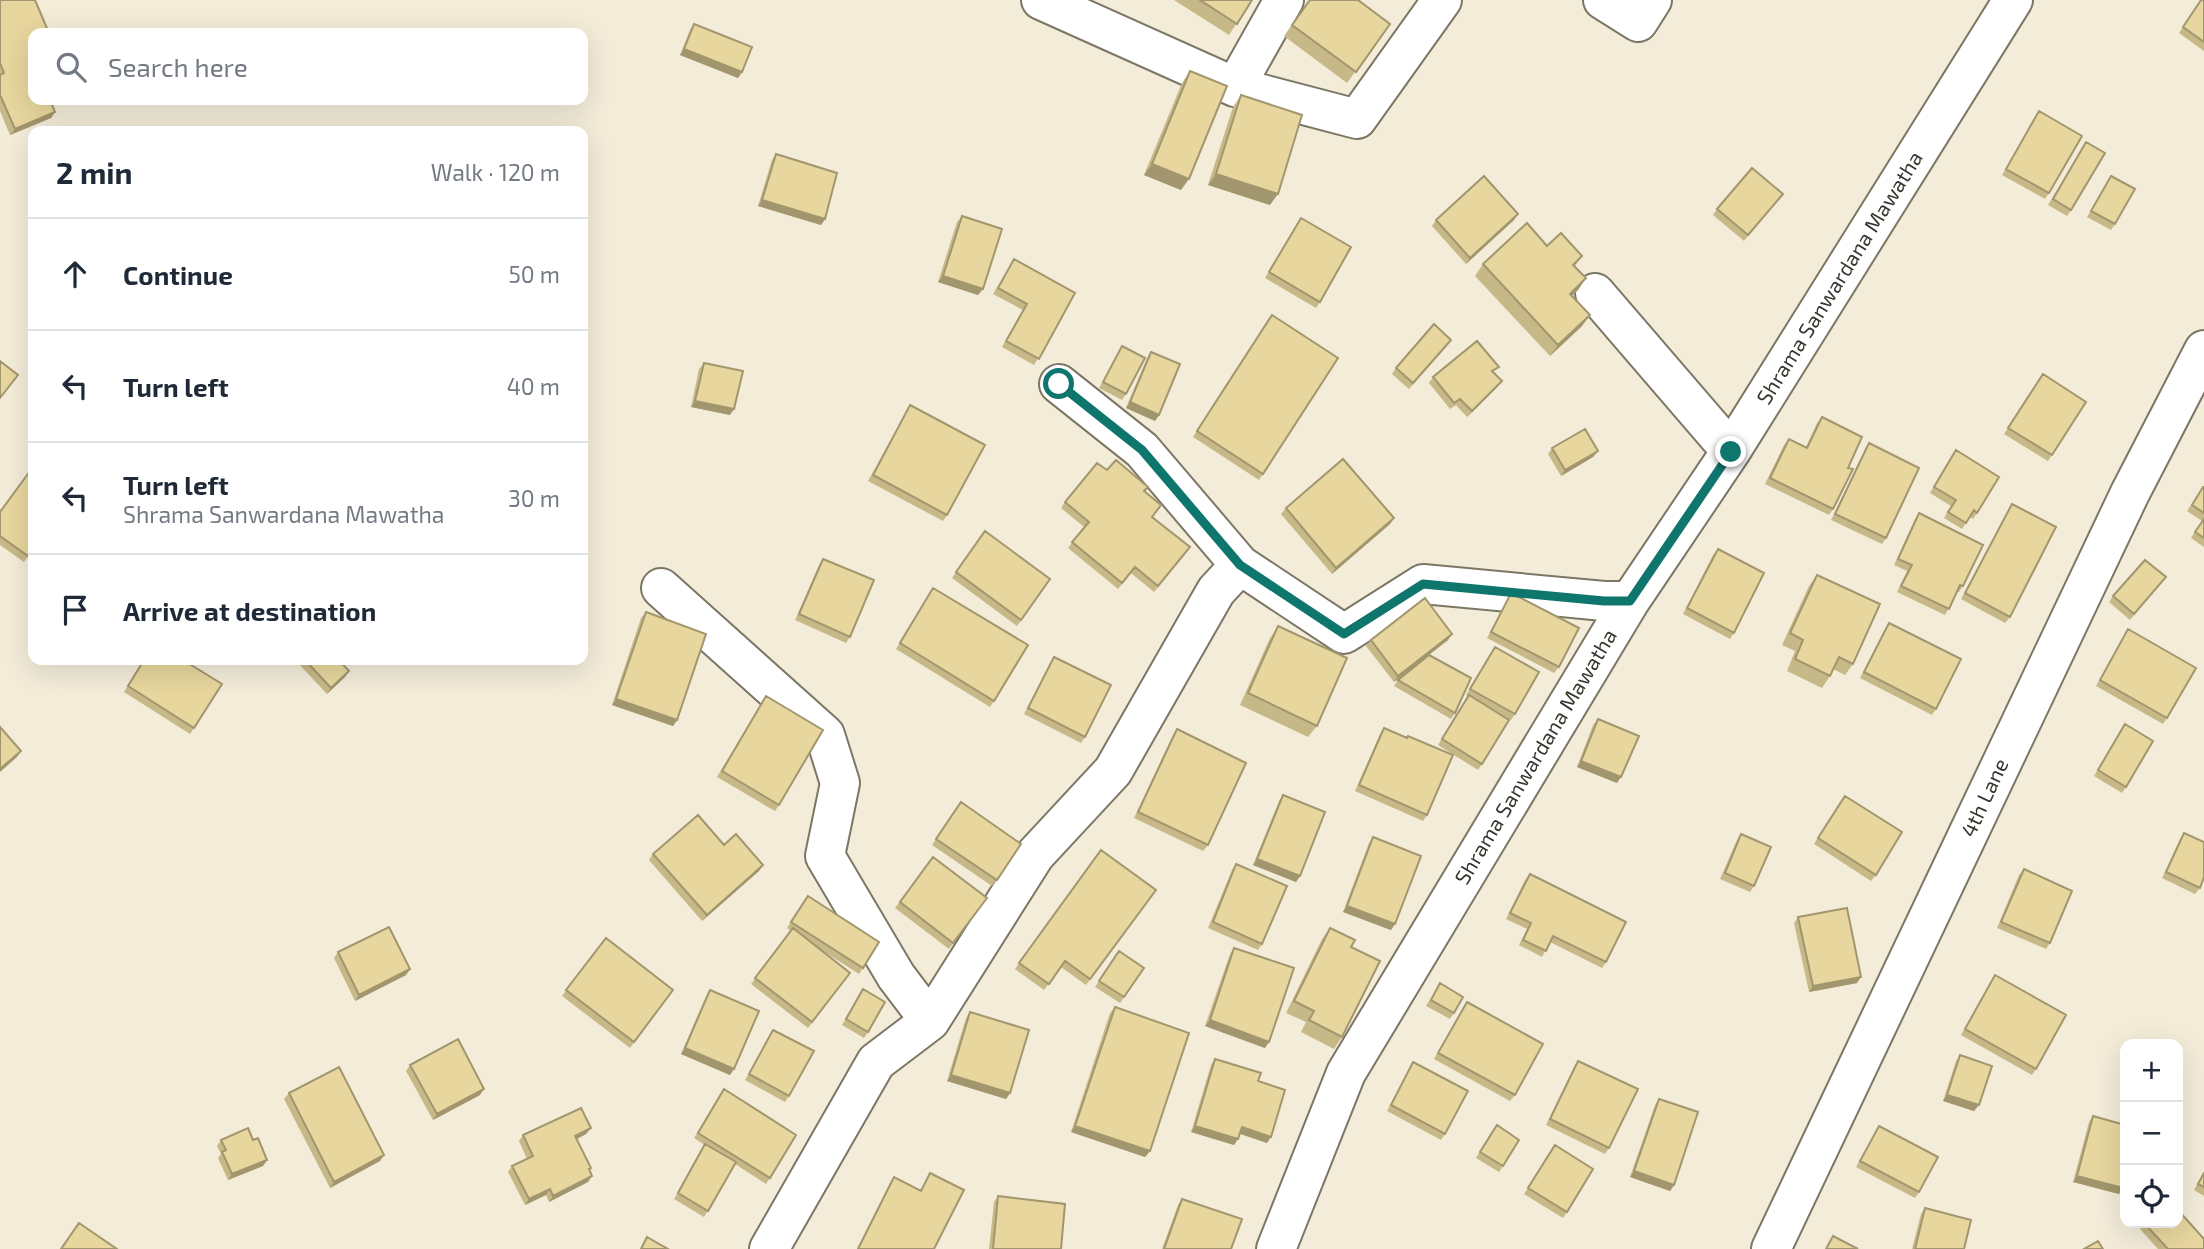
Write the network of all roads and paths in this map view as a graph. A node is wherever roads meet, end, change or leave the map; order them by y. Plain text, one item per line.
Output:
1 (1041, 0) edge
2 (1284, 0) edge
3 (1442, 0) edge
4 (1603, 0) edge
5 (1652, 0) edge
6 (2014, 0) edge
7 (1235, 87) junction
8 (1595, 293) dead end
9 (2204, 350) edge
10 (1059, 384) dead end
11 (1731, 452) junction
12 (1240, 565) junction
13 (661, 588) dead end
14 (1630, 601) junction
15 (930, 1021) junction
16 (769, 1249) edge
17 (1276, 1249) edge
18 (1771, 1249) edge

1 - 7 street
2 - 7 street
3 - 7 street
4 - 5 street
6 - 11 street, Shrama Sanwardana Mawatha
8 - 11 street
9 - 18 street, 4th Lane
10 - 12 street
11 - 14 street, Shrama Sanwardana Mawatha
12 - 14 street
12 - 15 street
13 - 15 street
14 - 17 street, Shrama Sanwardana Mawatha
15 - 16 street

